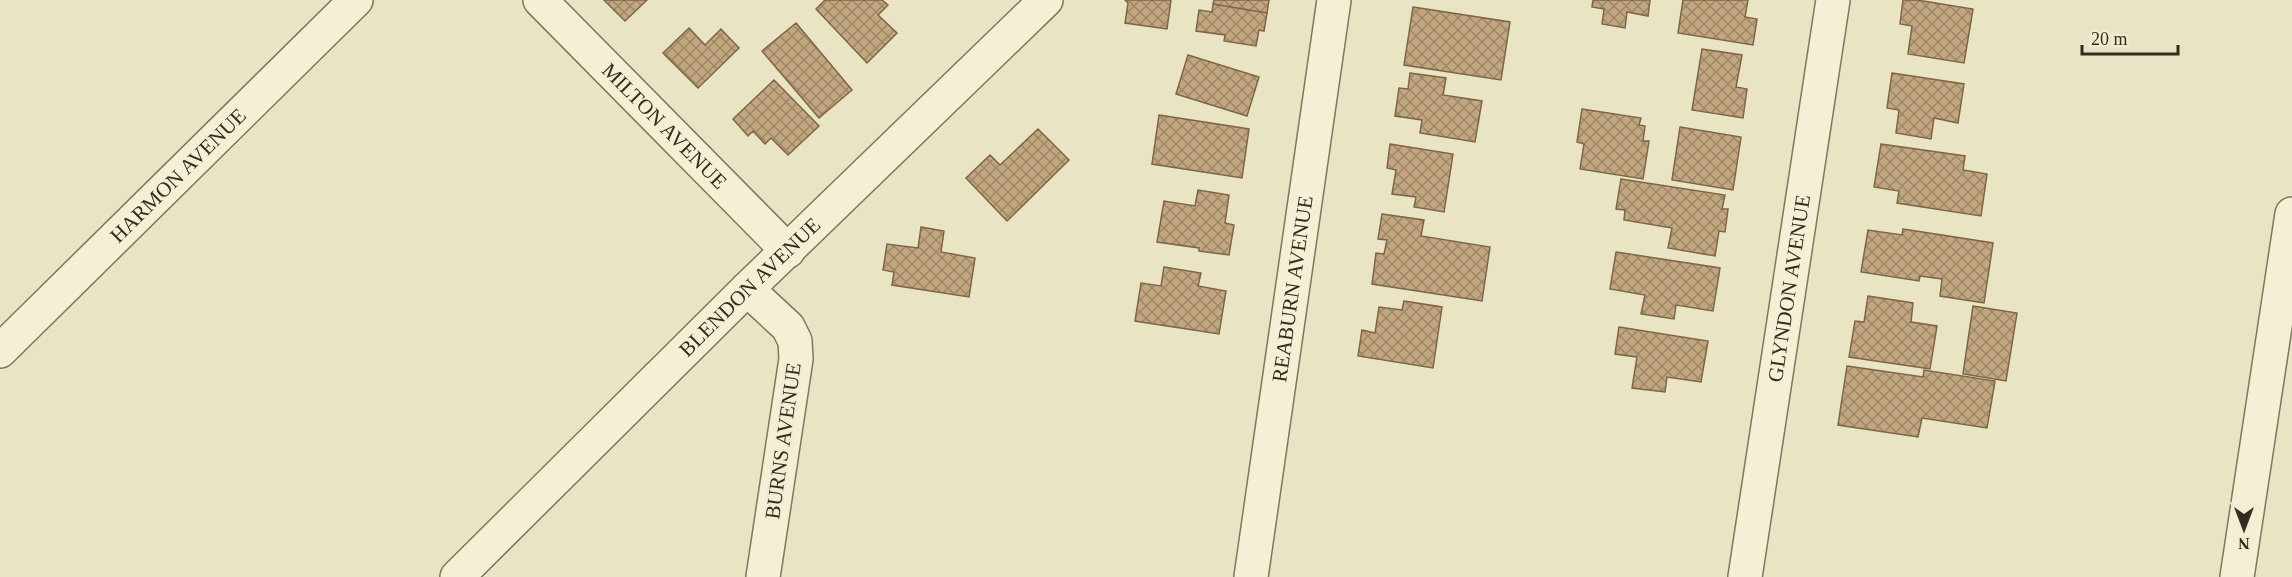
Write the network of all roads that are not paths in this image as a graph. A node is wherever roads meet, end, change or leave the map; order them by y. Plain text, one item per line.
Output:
1 (356, 0) edge
2 (540, 0) edge
3 (1046, 0) edge
4 (1334, 0) edge
5 (1833, 0) edge
6 (2292, 214) edge
7 (788, 251) junction
8 (747, 289) junction
9 (0, 351) edge
10 (457, 577) edge
11 (763, 577) edge
12 (1251, 577) edge
13 (1745, 577) edge
14 (2237, 577) edge

1 - 9 street, HARMON AVENUE
2 - 7 street, MILTON AVENUE
3 - 7 street, BLENDON AVENUE
4 - 12 street, REABURN AVENUE
5 - 13 street, GLYNDON AVENUE
6 - 14 street
7 - 8 street, BLENDON AVENUE
8 - 10 street, BLENDON AVENUE
8 - 11 street, BURNS AVENUE

